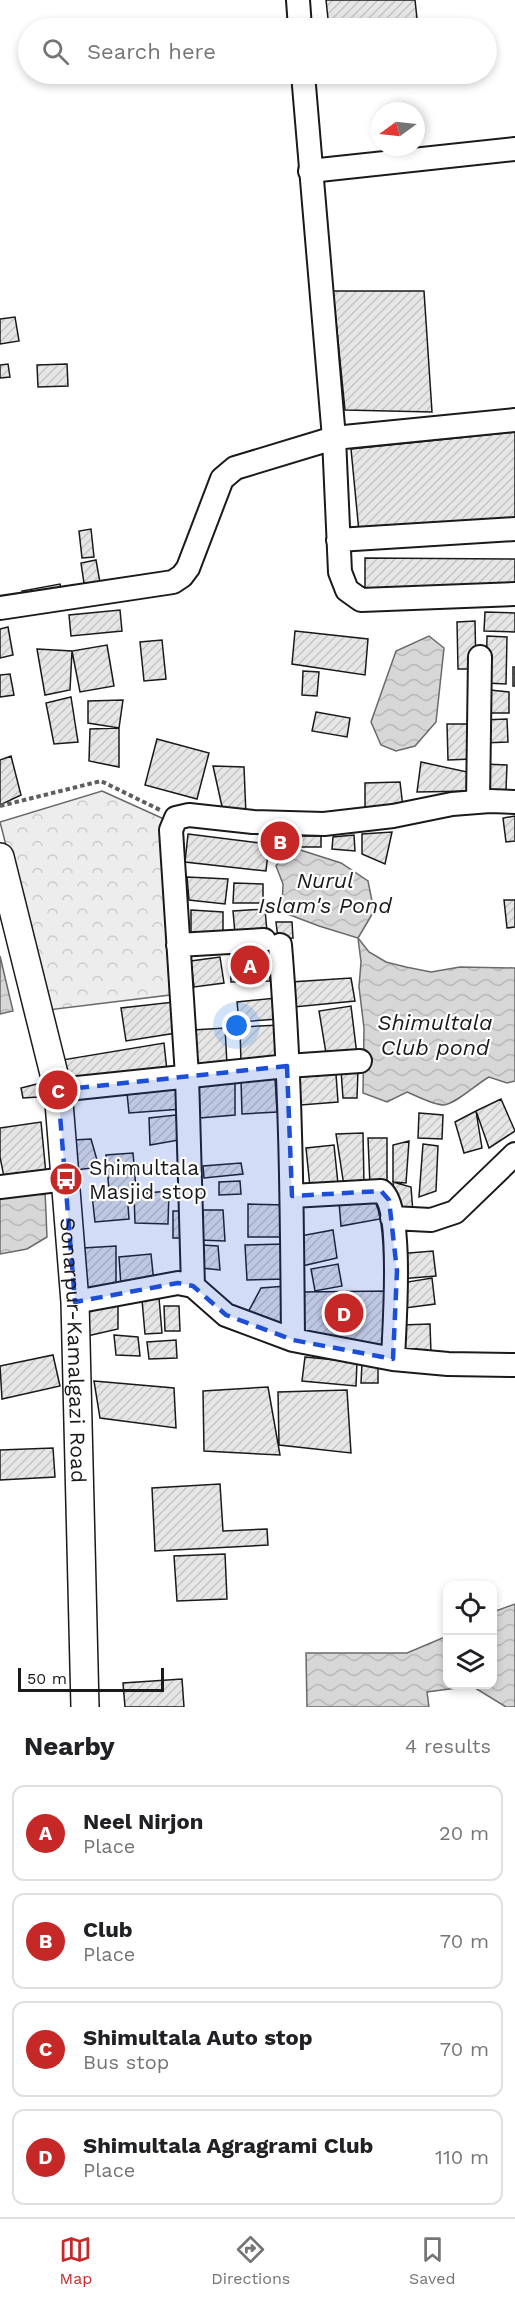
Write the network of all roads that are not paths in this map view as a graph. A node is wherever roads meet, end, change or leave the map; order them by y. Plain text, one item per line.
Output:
1 (298, 0) edge
2 (299, 18) edge
3 (304, 84) edge
4 (515, 149) edge
5 (310, 171) junction
6 (515, 420) edge
7 (334, 438) junction
8 (515, 530) edge
9 (338, 540) junction
10 (515, 594) edge
11 (0, 608) edge
12 (480, 657) dead end
13 (478, 802) junction
14 (515, 802) edge
15 (0, 857) edge
16 (178, 945) junction
17 (360, 1061) dead end
18 (287, 1066) junction
19 (187, 1076) junction
20 (58, 1090) junction
21 (515, 1154) edge
22 (66, 1179) junction
23 (0, 1187) edge
24 (292, 1196) junction
25 (392, 1218) junction
26 (193, 1286) junction
27 (75, 1302) junction
28 (294, 1340) junction
29 (393, 1359) junction
30 (515, 1365) edge
31 (85, 1707) edge

1 - 2 street
3 - 5 street
4 - 5 street
5 - 7 street
6 - 7 street
7 - 9 street
7 - 11 street
8 - 9 street
9 - 10 street
12 - 13 street
13 - 14 street
13 - 16 street
15 - 20 main road, Sonarpur-Kamalgazi Road
16 - 18 street
16 - 19 street
17 - 18 street
18 - 19 street
18 - 24 street
19 - 20 street
19 - 26 street
20 - 22 main road, Sonarpur-Kamalgazi Road
21 - 25 street
22 - 23 street
22 - 27 main road, Sonarpur-Kamalgazi Road
24 - 25 street
24 - 28 street
25 - 29 street
26 - 27 street
26 - 28 street
27 - 31 main road, Sonarpur-Kamalgazi Road
28 - 29 street
29 - 30 street

